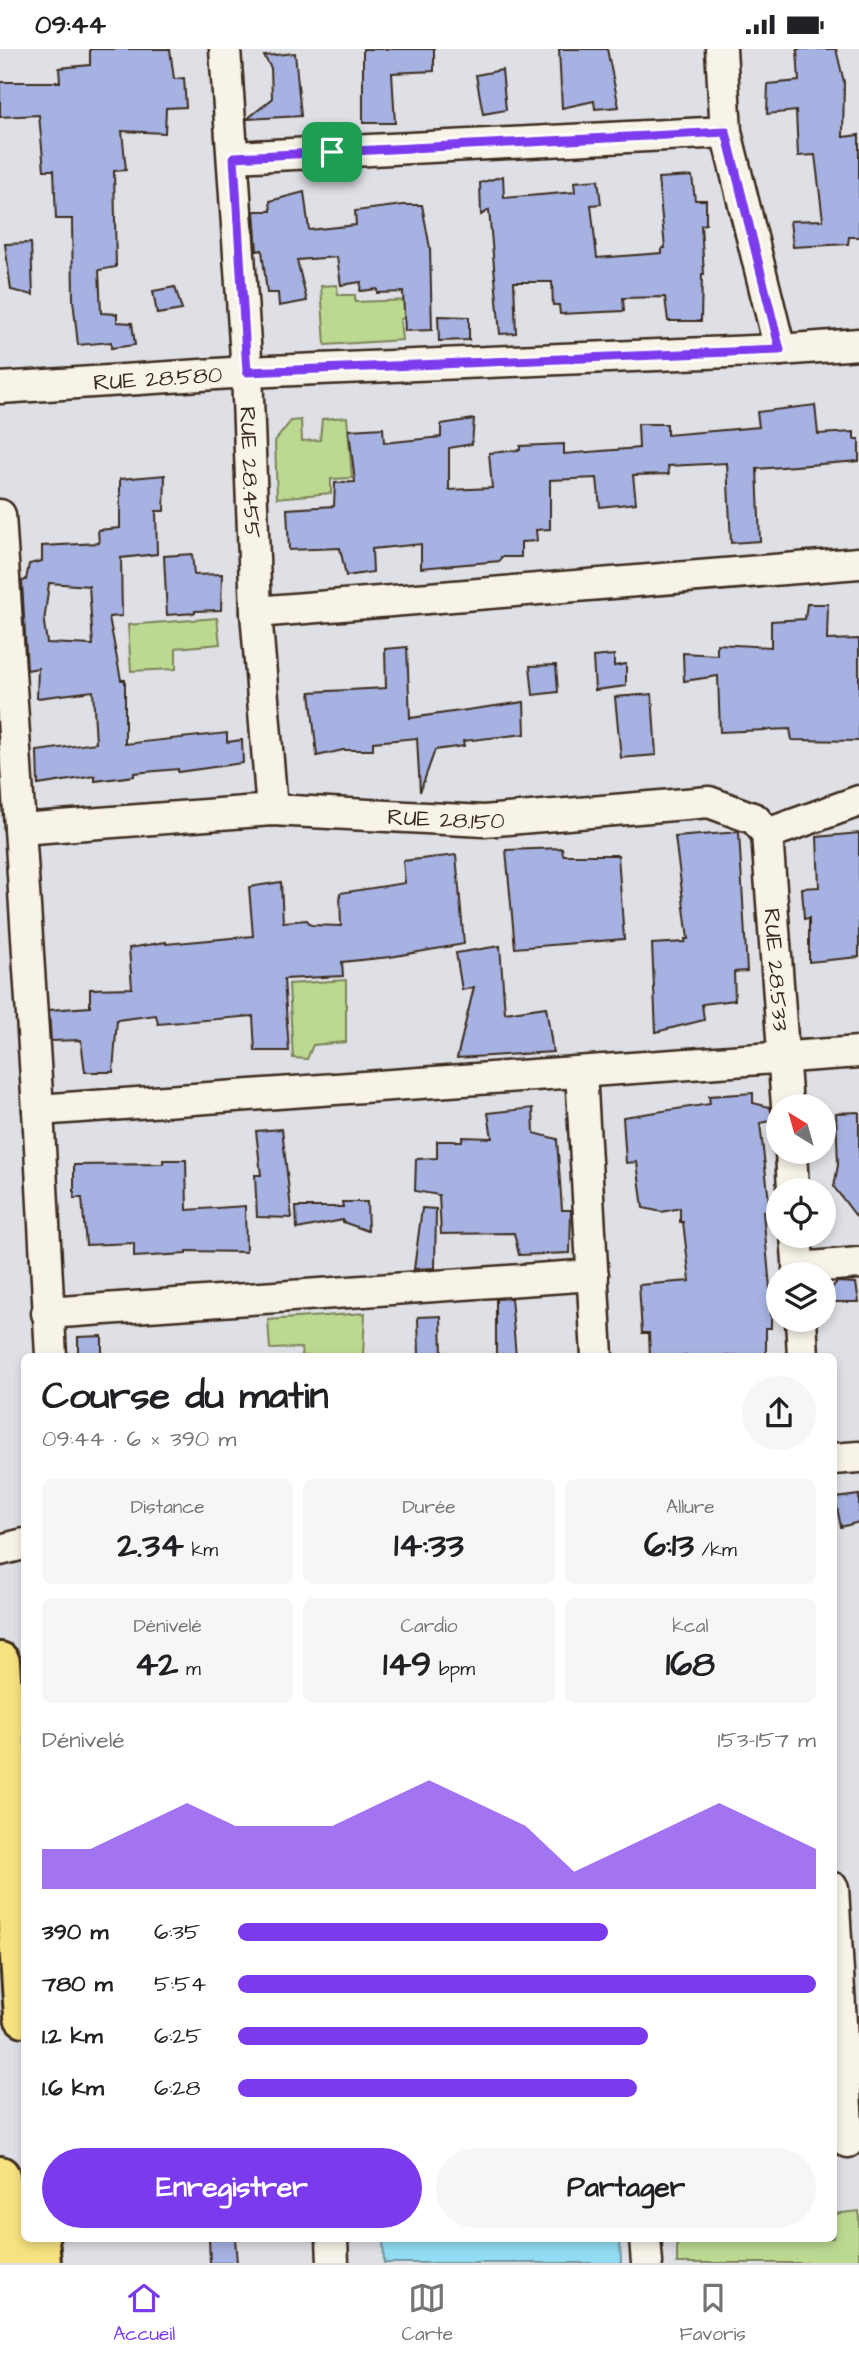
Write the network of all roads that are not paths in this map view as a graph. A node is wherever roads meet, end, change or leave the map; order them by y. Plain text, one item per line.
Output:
1 (225, 49) edge
2 (721, 49) edge
3 (726, 132) junction
4 (234, 157) junction
5 (859, 344) edge
6 (780, 350) junction
7 (247, 372) junction
8 (0, 388) edge
9 (0, 516) edge
10 (859, 563) edge
11 (256, 612) junction
12 (859, 801) edge
13 (272, 810) junction
14 (20, 829) junction
15 (767, 834) junction
16 (859, 1052) edge
17 (784, 1058) junction
18 (581, 1072) junction
19 (787, 1094) edge
20 (38, 1110) junction
21 (859, 1263) edge
22 (836, 1266) edge
23 (593, 1275) junction
24 (47, 1313) junction
25 (802, 1332) edge
26 (51, 1353) edge
27 (597, 1353) edge
28 (803, 1353) edge
29 (859, 1457) edge
30 (837, 1459) edge
31 (21, 1545) edge
32 (0, 1550) edge
33 (0, 1662) edge
34 (837, 1961) edge
35 (21, 1973) edge
36 (847, 2142) edge
37 (6, 2190) edge
38 (39, 2242) edge
39 (332, 2242) edge
40 (645, 2242) edge
41 (5, 2263) edge
42 (41, 2263) edge
43 (333, 2263) edge
44 (647, 2263) edge

1 - 4 street, RUE 28.455
2 - 3 street
3 - 4 street
3 - 6 street
4 - 7 street, RUE 28.455
5 - 6 street, RUE 28.580
6 - 7 street, RUE 28.580
7 - 8 street, RUE 28.580
7 - 11 street, RUE 28.455
9 - 14 street
10 - 11 street
11 - 13 street, RUE 28.455
12 - 15 street
13 - 14 street, RUE 28.150
13 - 15 street, RUE 28.150
14 - 20 street
15 - 17 street, RUE 28.533
16 - 17 street
17 - 18 street
17 - 19 street, RUE 28.533
18 - 20 street
18 - 23 street
20 - 24 street
21 - 22 street
23 - 24 street
23 - 27 street
24 - 26 street
25 - 28 street
29 - 30 street
31 - 32 street
33 - 35 main road
34 - 36 street
37 - 41 main road
38 - 42 main road
39 - 43 street
40 - 44 street

